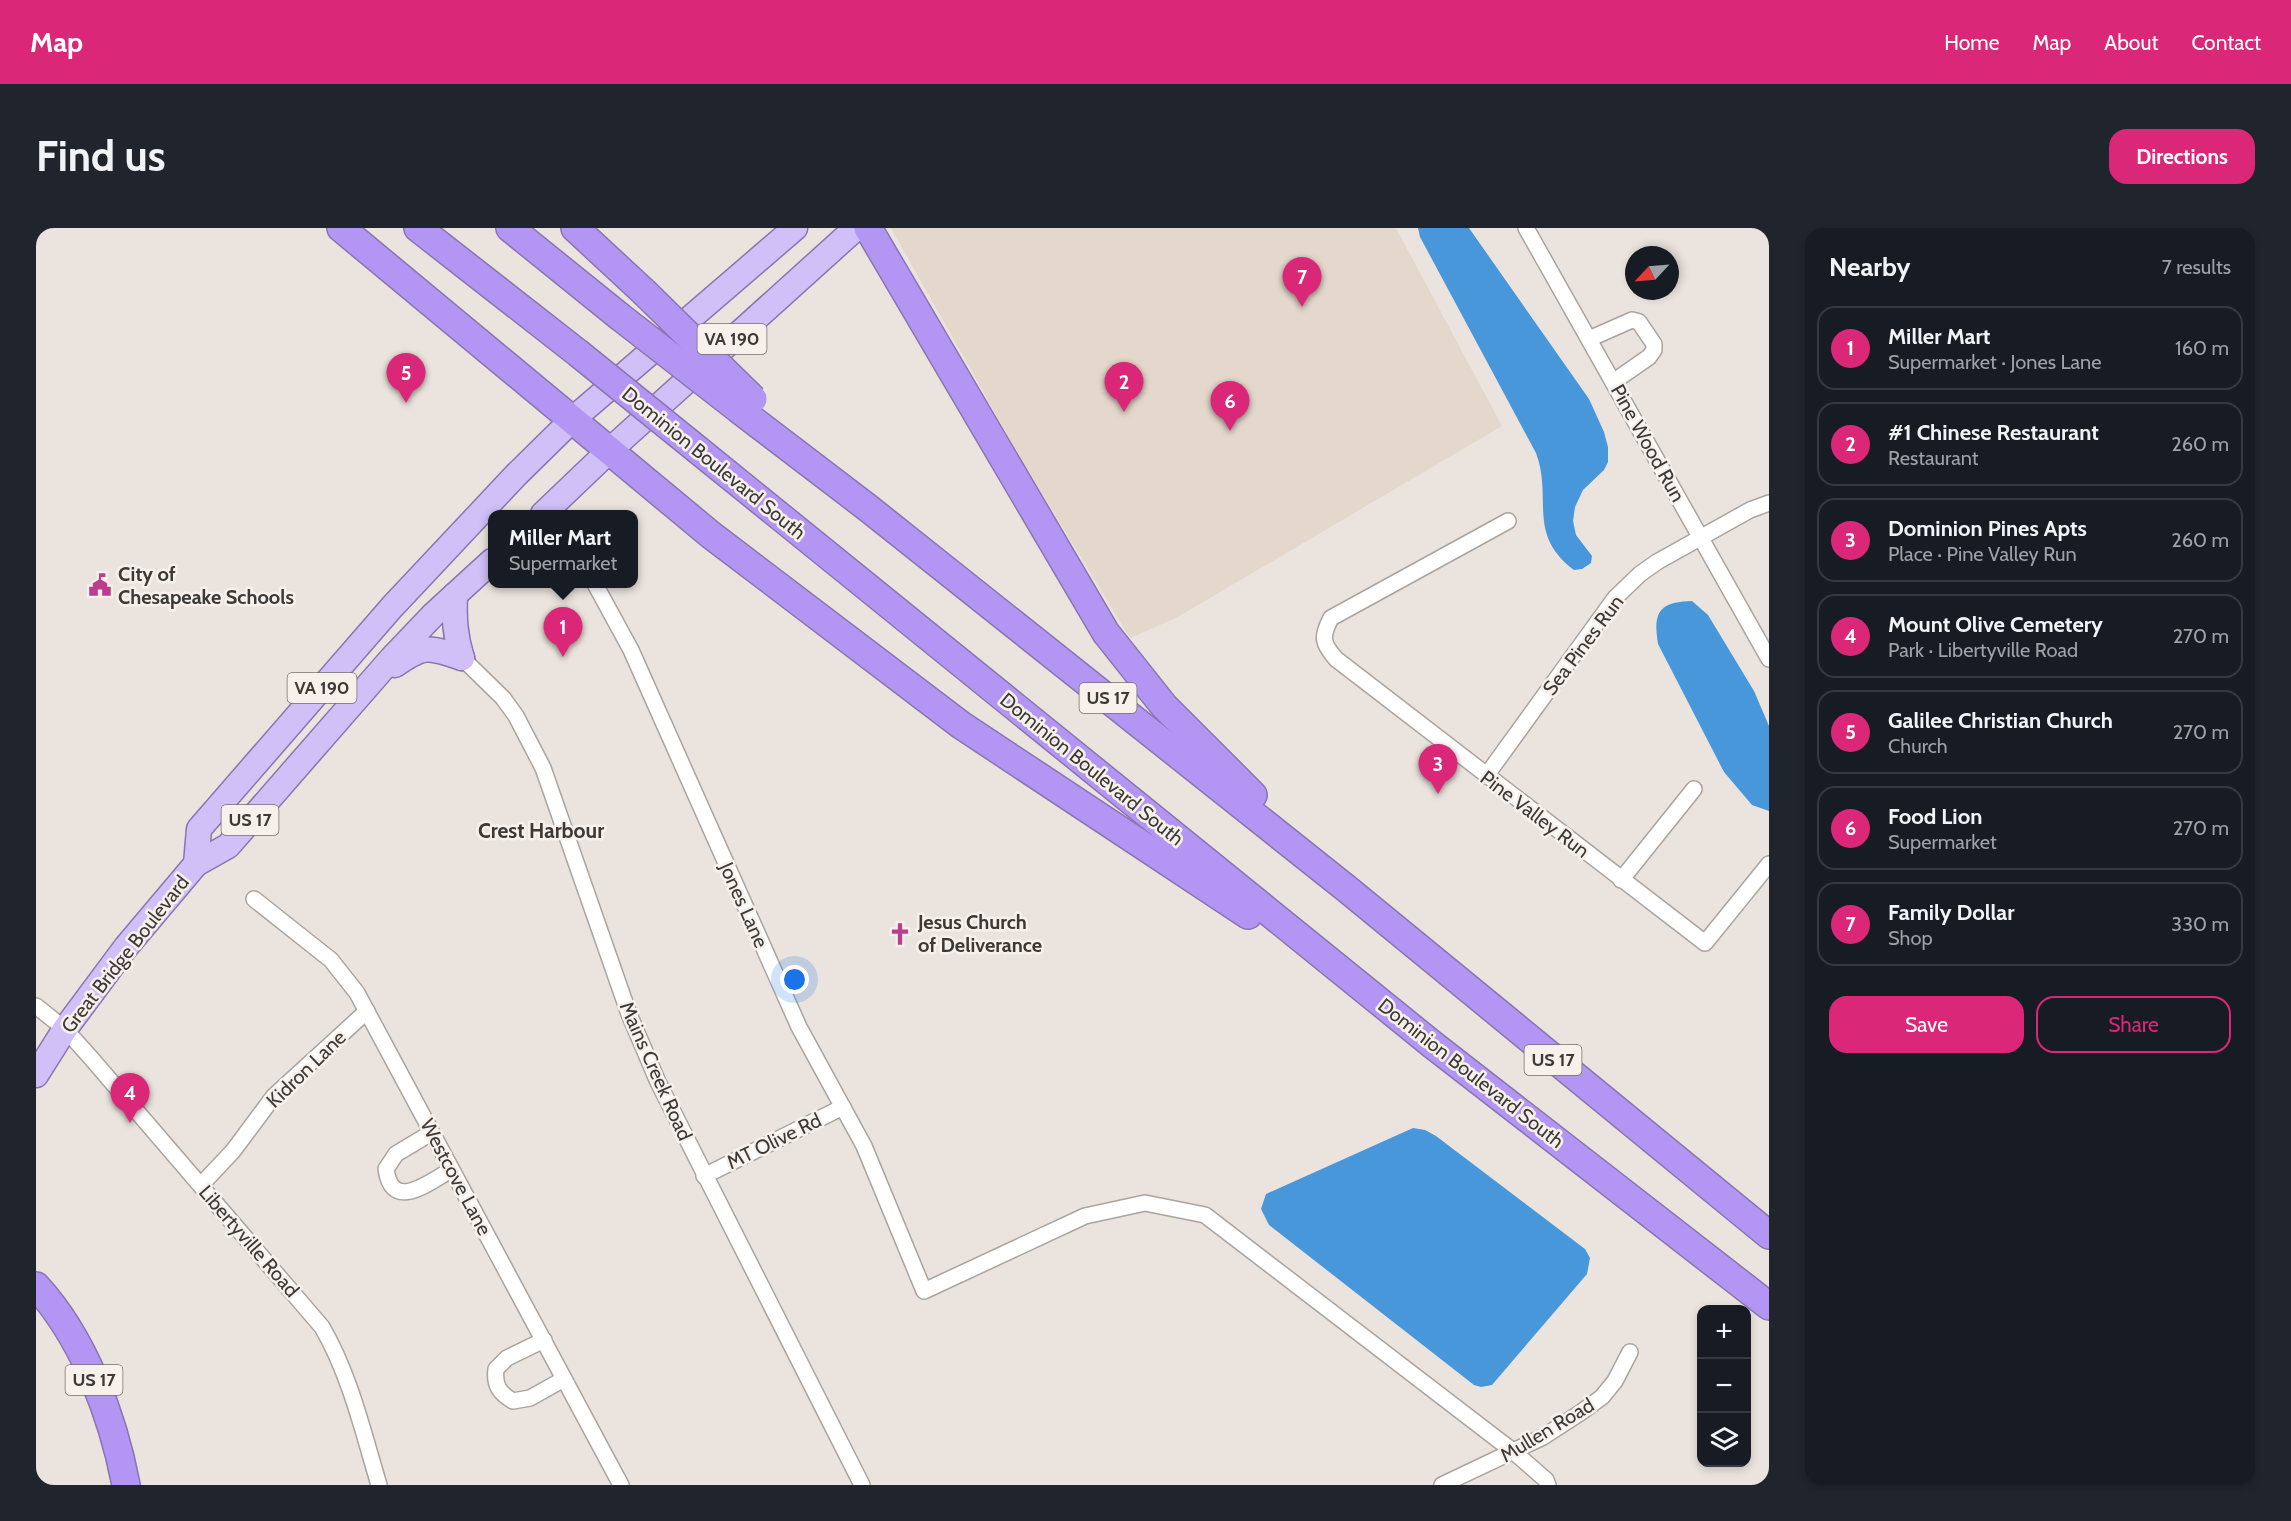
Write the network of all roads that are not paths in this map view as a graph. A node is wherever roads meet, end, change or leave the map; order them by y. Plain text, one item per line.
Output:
1 (341, 228) edge
2 (418, 228) edge
3 (504, 228) edge
4 (510, 228) edge
5 (575, 228) edge
6 (795, 228) edge
7 (856, 228) edge
8 (868, 228) edge
9 (1526, 228) edge
10 (577, 283) junction
11 (1588, 339) junction
12 (1613, 382) junction
13 (747, 405) junction
14 (573, 419) junction
15 (609, 451) junction
16 (1769, 503) edge
17 (547, 510) edge
18 (1508, 521) dead end
19 (1701, 539) junction
20 (488, 565) edge
21 (597, 588) edge
22 (455, 595) junction
23 (392, 607) junction
24 (462, 658) junction
25 (1769, 659) edge
26 (372, 681) junction
27 (332, 726) junction
28 (297, 766) junction
29 (251, 769) junction
30 (1486, 776) junction
31 (1694, 789) dead end
32 (196, 864) junction
33 (1769, 864) edge
34 (1621, 879) junction
35 (1347, 889) junction
36 (254, 899) dead end
37 (36, 1006) edge
38 (367, 1011) junction
39 (65, 1029) junction
40 (1433, 1045) junction
41 (36, 1075) edge
42 (843, 1107) junction
43 (431, 1133) junction
44 (451, 1170) junction
45 (704, 1176) junction
46 (201, 1185) junction
47 (1769, 1235) edge
48 (36, 1286) edge
49 (1769, 1306) edge
50 (543, 1340) junction
51 (1630, 1352) dead end
52 (564, 1378) junction
53 (1514, 1452) junction
54 (126, 1485) edge
55 (379, 1485) edge
56 (621, 1485) edge
57 (862, 1485) edge
58 (1442, 1485) edge
59 (1548, 1485) edge

1 - 14 highway
2 - 40 highway, Dominion Boulevard South, bridge
3 - 10 highway
4 - 10 highway, US 17
5 - 13 highway, bridge
6 - 14 main road, Great Bridge Boulevard / VA 190
7 - 15 main road, VA 190
8 - 35 highway
9 - 11 street, Pine Wood Run
10 - 13 highway, US 17, bridge
11 - 12 street, Pine Wood Run
11 - 12 street
12 - 19 street, Pine Wood Run
13 - 35 highway, US 17
14 - 15 highway
14 - 23 main road, Great Bridge Boulevard / VA 190
15 - 17 main road
15 - 40 highway
16 - 19 street, Sea Pines Run
18 - 30 street, Pine Valley Run
19 - 25 street, Pine Wood Run
19 - 30 street, Sea Pines Run
20 - 22 main road, Great Bridge Boulevard / US 17
21 - 42 street, Jones Lane
22 - 23 main road
22 - 24 main road
22 - 26 main road, Great Bridge Boulevard / US 17
23 - 27 main road
23 - 29 main road, Great Bridge Boulevard / VA 190
24 - 26 main road
24 - 45 street, Mains Creek Road
26 - 27 main road, Great Bridge Boulevard / US 17
27 - 28 main road, Great Bridge Boulevard / US 17
28 - 29 main road
28 - 32 main road, Great Bridge Boulevard / US 17
29 - 32 main road, Great Bridge Boulevard / VA 190
30 - 34 street, Pine Valley Run
31 - 34 street
32 - 39 main road, Great Bridge Boulevard / US 17
33 - 34 street, Pine Valley Run
35 - 47 highway, US 17
36 - 38 street, Westcove Lane
37 - 39 street, Libertyville Road
38 - 43 street, Westcove Lane
38 - 46 street, Kidron Lane
39 - 41 main road, Great Bridge Boulevard / US 17
39 - 46 street, Libertyville Road
40 - 49 highway, Dominion Boulevard South
42 - 45 street, MT Olive Rd
42 - 53 street, Jones Lane
43 - 44 street, Westcove Lane
43 - 44 street
44 - 50 street, Westcove Lane
45 - 57 street, Mains Creek Road
46 - 55 street, Libertyville Road
48 - 54 highway, US 17
50 - 52 street, Westcove Lane
50 - 52 street
51 - 53 street, Mullen Road
52 - 56 street, Westcove Lane
53 - 58 street, Mullen Road
53 - 59 street

